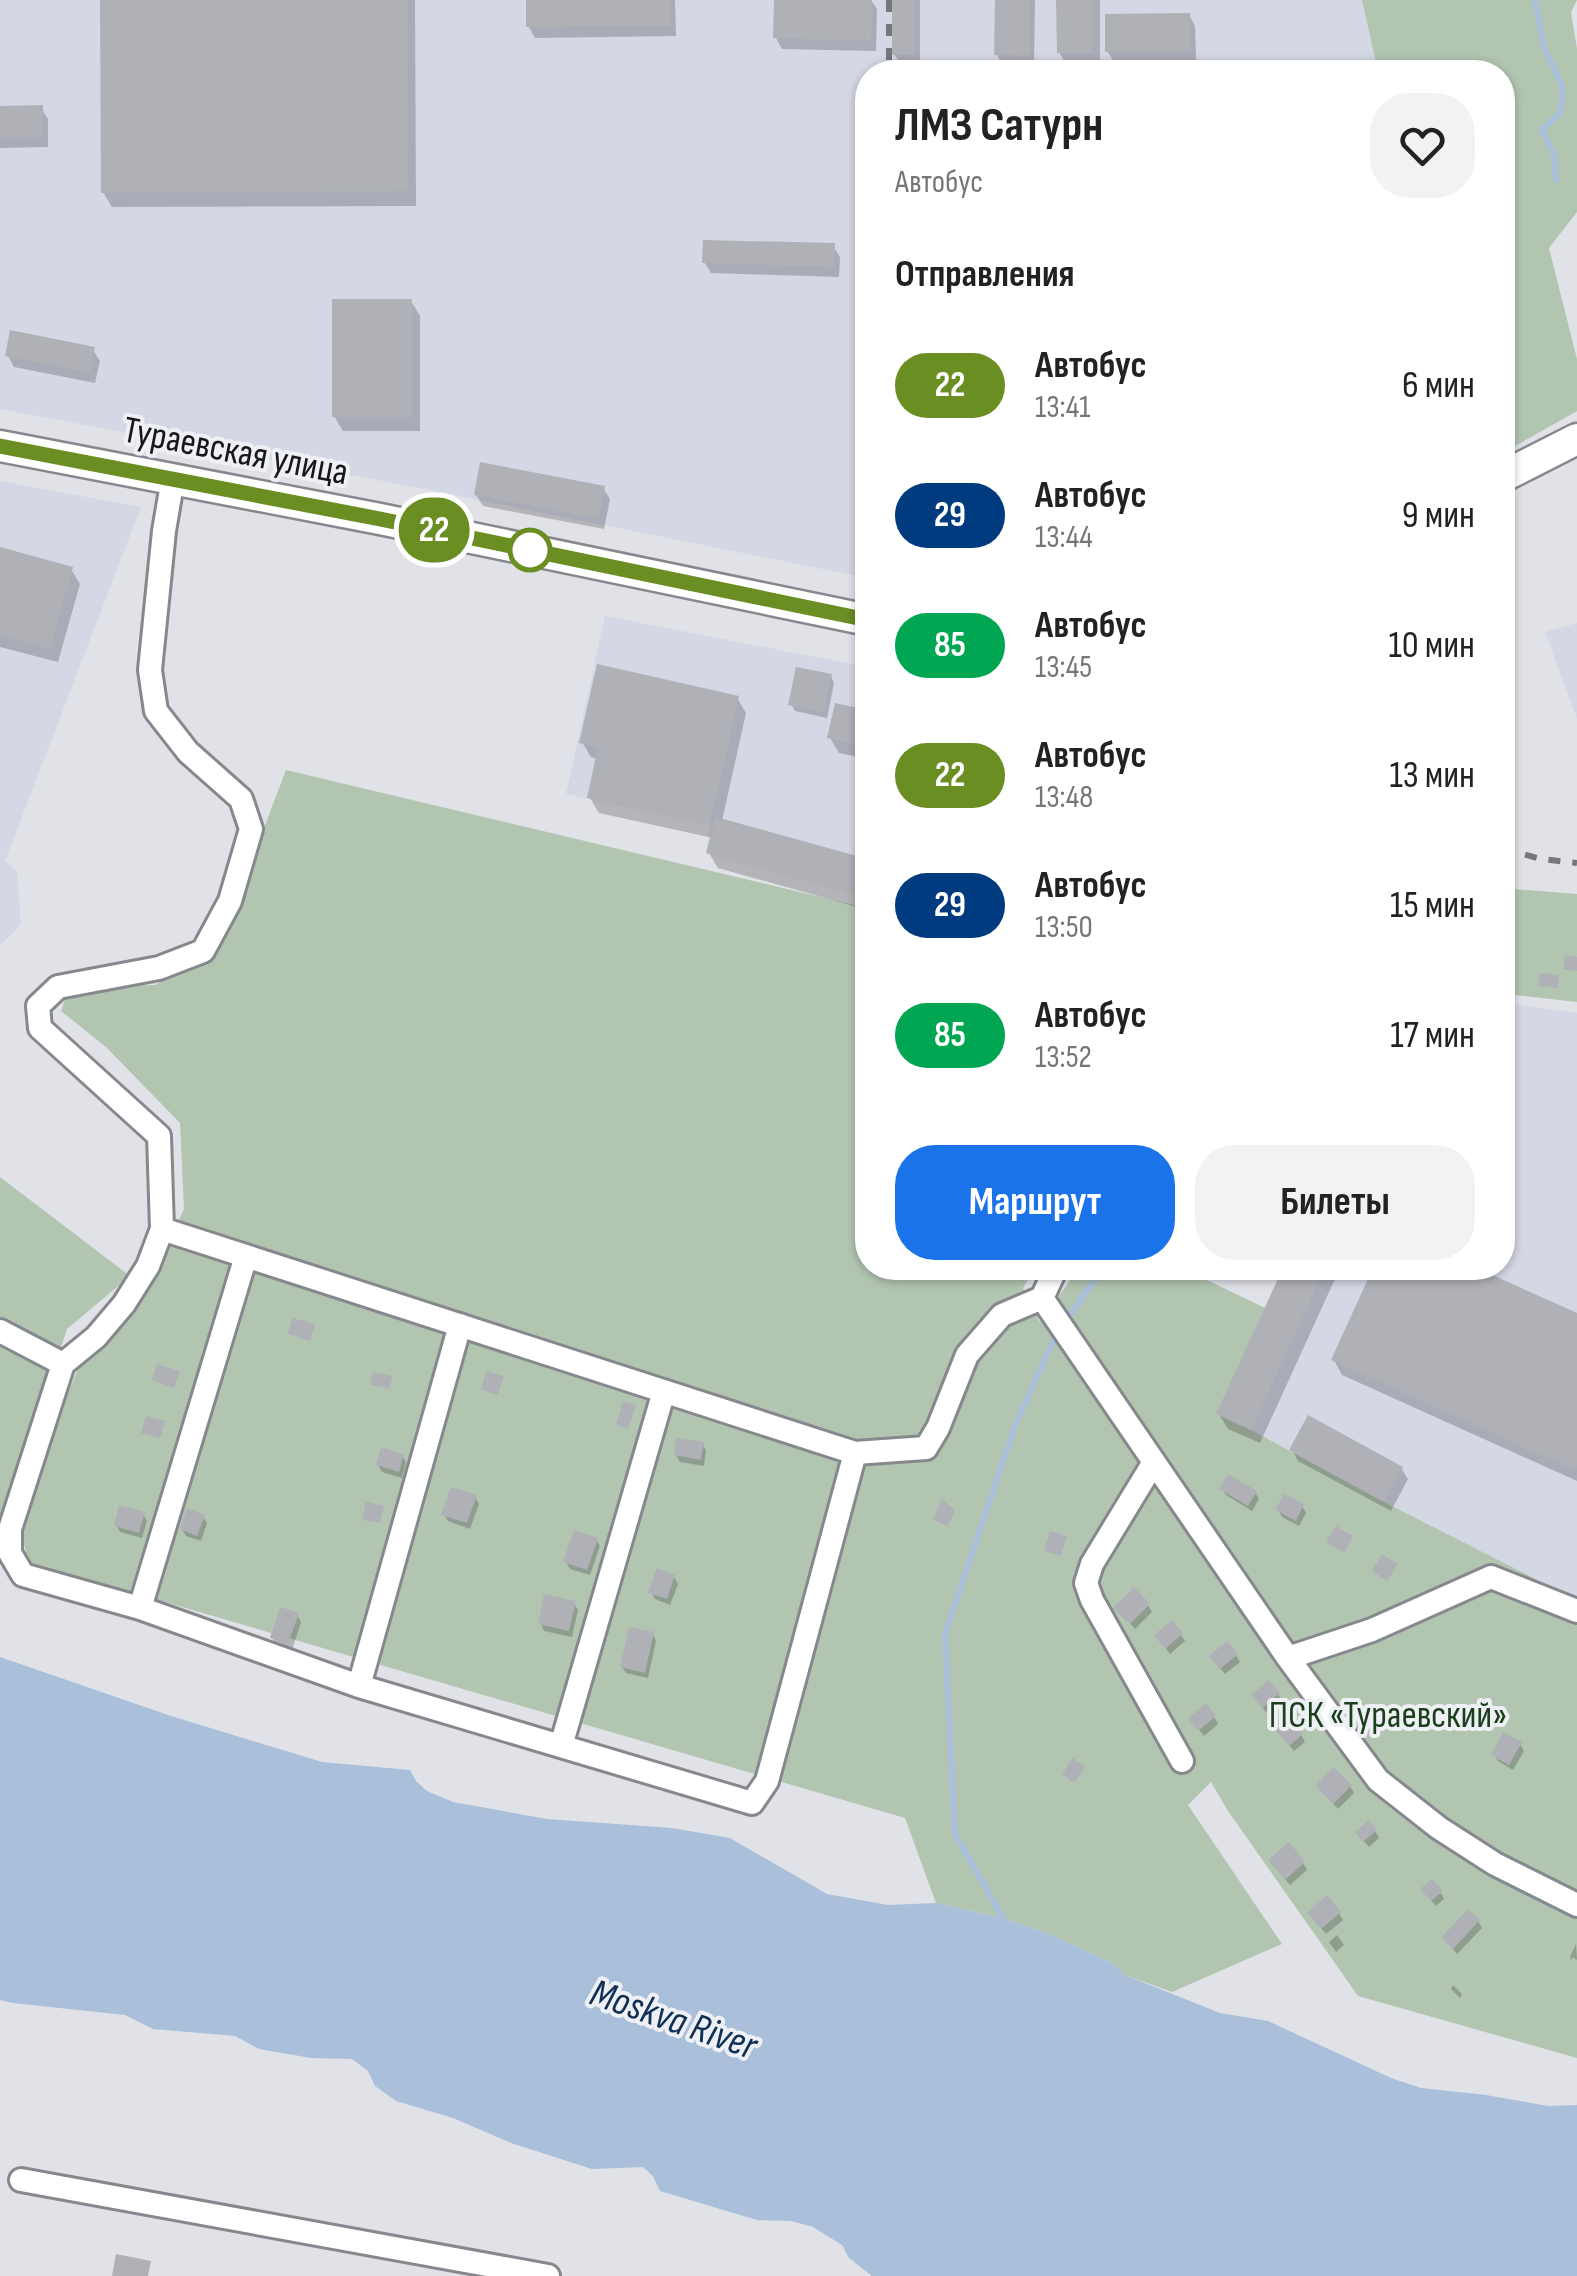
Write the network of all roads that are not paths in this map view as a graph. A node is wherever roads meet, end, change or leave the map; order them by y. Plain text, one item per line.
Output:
1 (1577, 439) edge
2 (0, 446) edge
3 (1515, 471) edge
4 (173, 478) junction
5 (855, 617) edge
6 (162, 1229) junction
7 (246, 1256) junction
8 (1050, 1280) edge
9 (1042, 1298) junction
10 (460, 1325) junction
11 (0, 1331) edge
12 (63, 1364) junction
13 (664, 1391) junction
14 (855, 1452) junction
15 (1154, 1462) junction
16 (11, 1571) edge
17 (140, 1608) junction
18 (1577, 1611) edge
19 (1288, 1658) junction
20 (359, 1686) junction
21 (561, 1746) junction
22 (1182, 1761) dead end
23 (1577, 1906) edge
24 (21, 2180) dead end
25 (502, 2272) edge
26 (548, 2276) edge

1 - 3 main road
2 - 4 main road, Тураевская улица
4 - 5 main road, Тураевская улица
4 - 6 street
6 - 7 street
6 - 12 street
7 - 10 street
7 - 17 street
8 - 9 street
9 - 14 street
9 - 15 street
10 - 13 street
10 - 20 street
11 - 12 street
12 - 16 street
13 - 14 street
13 - 21 street
14 - 21 street
15 - 19 street
15 - 22 street
16 - 17 street
17 - 20 street
18 - 19 street
19 - 23 street
20 - 21 street
24 - 25 street
25 - 26 street

